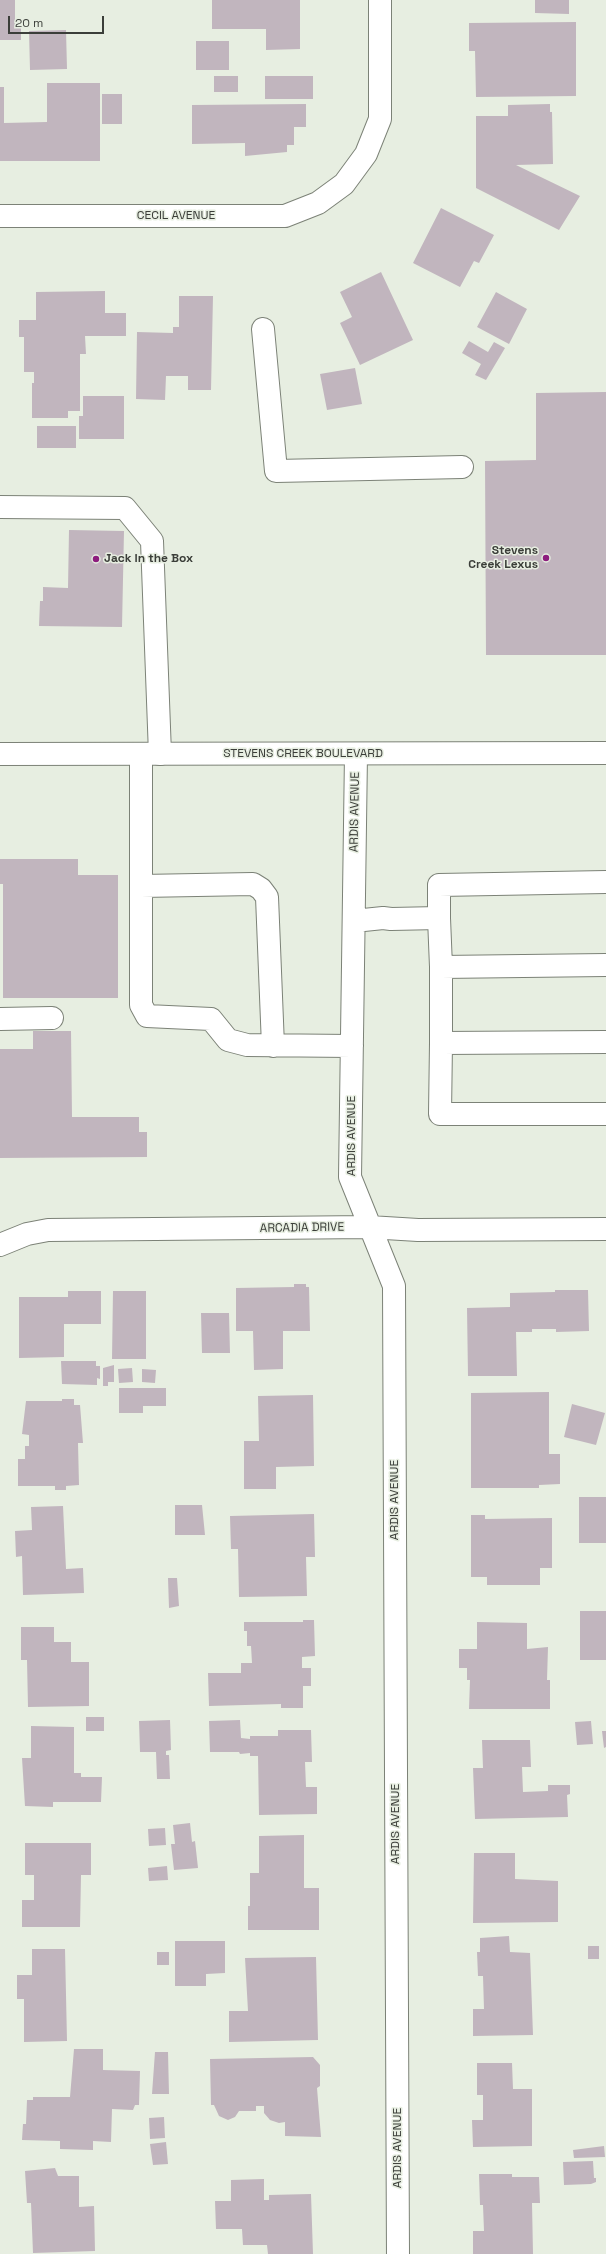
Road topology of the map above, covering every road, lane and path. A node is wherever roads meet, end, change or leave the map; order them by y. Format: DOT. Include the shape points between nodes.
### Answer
graph roads {
  1 [pos="380,0"];
  2 [pos="0,216"];
  3 [pos="263,329"];
  4 [pos="462,467"];
  5 [pos="0,507"];
  6 [pos="606,753"];
  7 [pos="0,754"];
  8 [pos="151,754"];
  9 [pos="356,754"];
  10 [pos="606,882"];
  11 [pos="141,886"];
  12 [pos="439,918"];
  13 [pos="354,920"];
  14 [pos="606,965"];
  15 [pos="442,967"];
  16 [pos="52,1018"];
  17 [pos="0,1019"];
  18 [pos="606,1042"];
  19 [pos="441,1043"];
  20 [pos="273,1046"];
  21 [pos="352,1046"];
  22 [pos="606,1114"];
  23 [pos="369,1227"];
  24 [pos="606,1229"];
  25 [pos="0,1245"];
  26 [pos="398,2254"];
  1 -- 2 [label="street, CECIL AVENUE" via="380,119 366,154 344,184 318,203 285,216"];
  3 -- 4 [label="street" via="276,471"];
  5 -- 8 [label="street" via="124,508 152,541"];
  6 -- 9 [label="street, STEVENS CREEK BOULEVARD"];
  7 -- 8 [label="street, STEVENS CREEK BOULEVARD"];
  8 -- 9 [label="street, STEVENS CREEK BOULEVARD"];
  8 -- 11 [label="street"];
  9 -- 13 [label="street, ARDIS AVENUE"];
  10 -- 12 [label="street" via="439,886"];
  11 -- 20 [label="street" via="141,1005 147,1016 211,1019 228,1040 247,1045"];
  11 -- 20 [label="street" via="253,884 261,889 267,897"];
  12 -- 13 [label="street"];
  12 -- 15 [label="street"];
  13 -- 21 [label="street, ARDIS AVENUE"];
  14 -- 15 [label="street"];
  15 -- 19 [label="street"];
  16 -- 17 [label="street"];
  18 -- 19 [label="street"];
  19 -- 22 [label="street" via="440,1114"];
  20 -- 21 [label="street"];
  21 -- 23 [label="street, ARDIS AVENUE" via="350,1177"];
  23 -- 24 [label="street, ARCADIA DRIVE" via="418,1230"];
  23 -- 25 [label="street, ARCADIA DRIVE" via="48,1230 27,1234"];
  23 -- 26 [label="street, ARDIS AVENUE" via="394,1286"];
}
